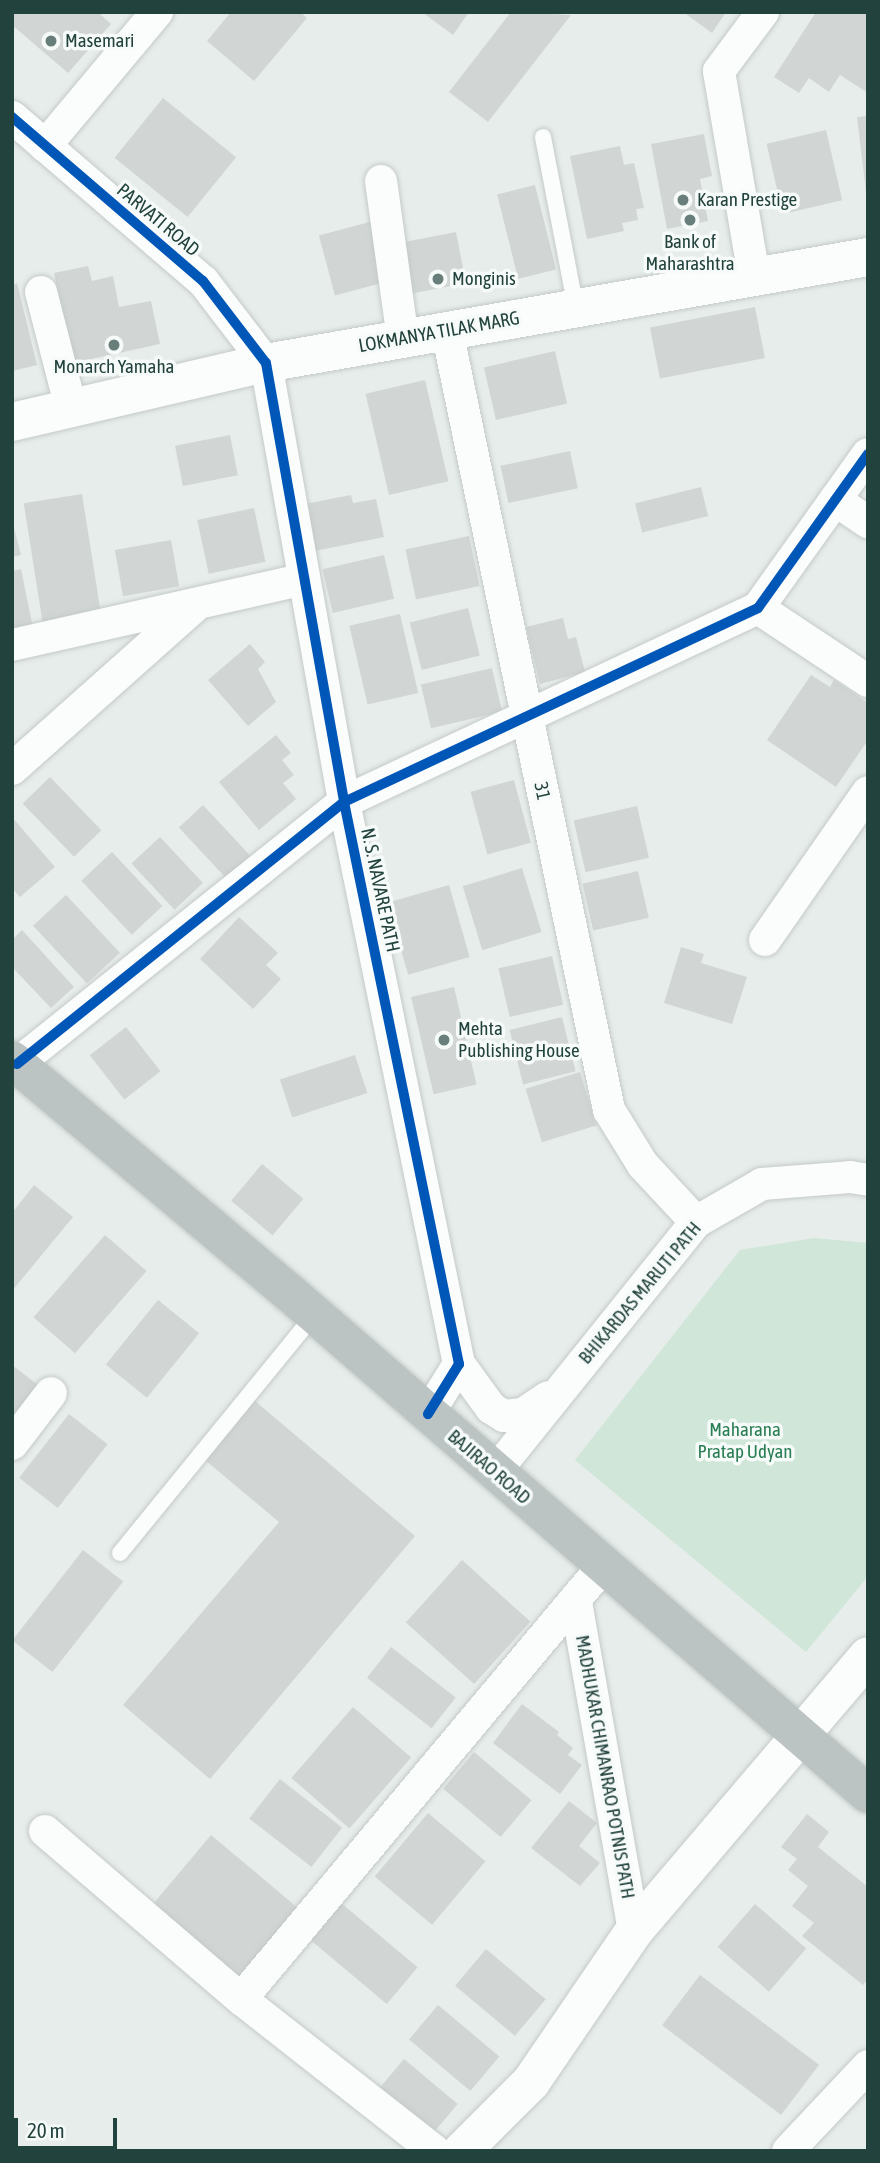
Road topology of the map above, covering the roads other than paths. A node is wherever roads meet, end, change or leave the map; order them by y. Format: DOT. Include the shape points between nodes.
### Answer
graph roads {
  1 [pos="157,12"];
  2 [pos="763,12"];
  3 [pos="12,117"];
  4 [pos="543,137"];
  5 [pos="45,146"];
  6 [pos="381,181"];
  7 [pos="868,257"];
  8 [pos="754,276"];
  9 [pos="41,292"];
  10 [pos="576,308"];
  11 [pos="447,331"];
  12 [pos="403,339"];
  13 [pos="266,363"];
  14 [pos="71,408"];
  15 [pos="12,422"];
  16 [pos="868,454"];
  17 [pos="835,499"];
  18 [pos="868,522"];
  19 [pos="304,579"];
  20 [pos="195,606"];
  21 [pos="758,608"];
  22 [pos="12,645"];
  23 [pos="868,681"];
  24 [pos="527,715"];
  25 [pos="12,769"];
  26 [pos="868,792"];
  27 [pos="344,802"];
  28 [pos="765,940"];
  29 [pos="14,1062"];
  30 [pos="868,1180"];
  31 [pos="696,1222"];
  32 [pos="315,1314"];
  33 [pos="459,1364"];
  34 [pos="561,1389"];
  35 [pos="51,1393"];
  36 [pos="428,1414"];
  37 [pos="12,1444"];
  38 [pos="495,1472"];
  39 [pos="120,1553"];
  40 [pos="604,1565"];
  41 [pos="576,1602"];
  42 [pos="868,1656"];
  43 [pos="803,1735"];
  44 [pos="868,1794"];
  45 [pos="45,1831"];
  46 [pos="634,1931"];
  47 [pos="241,1999"];
  48 [pos="868,2066"];
  49 [pos="435,2151"];
  50 [pos="462,2151"];
  51 [pos="788,2151"];
  1 -- 5 [label="street"];
  2 -- 8 [label="street" via="719,71"];
  3 -- 5 [label="street, PARVATI ROAD"];
  4 -- 10 [label="lane"];
  5 -- 13 [label="street, PARVATI ROAD" via="203,281"];
  6 -- 12 [label="street"];
  7 -- 8 [label="main road, LOKMANYA TILAK MARG"];
  8 -- 10 [label="main road, LOKMANYA TILAK MARG"];
  9 -- 14 [label="street"];
  10 -- 11 [label="main road, LOKMANYA TILAK MARG"];
  11 -- 12 [label="main road, LOKMANYA TILAK MARG"];
  11 -- 24 [label="street, 31"];
  12 -- 13 [label="main road, LOKMANYA TILAK MARG"];
  13 -- 14 [label="main road, LOKMANYA TILAK MARG"];
  13 -- 19 [label="street, N. S. NAVARE PATH"];
  14 -- 15 [label="main road, LOKMANYA TILAK MARG"];
  16 -- 17 [label="street"];
  17 -- 18 [label="street"];
  17 -- 21 [label="street"];
  19 -- 20 [label="street"];
  19 -- 27 [label="street, N. S. NAVARE PATH"];
  20 -- 22 [label="street"];
  20 -- 25 [label="street"];
  21 -- 23 [label="street"];
  21 -- 24 [label="street"];
  24 -- 27 [label="street"];
  24 -- 31 [label="street, 31" via="609,1110 643,1165"];
  26 -- 28 [label="street"];
  27 -- 29 [label="street"];
  27 -- 33 [label="street, N. S. NAVARE PATH"];
  29 -- 32 [label="highway, BAJIRAO ROAD"];
  30 -- 31 [label="street, BHIKARDAS MARUTI PATH" via="850,1177 762,1184"];
  31 -- 34 [label="street, BHIKARDAS MARUTI PATH"];
  32 -- 36 [label="highway, BAJIRAO ROAD"];
  32 -- 39 [label="lane"];
  33 -- 34 [label="street, N. S. NAVARE PATH" via="491,1408 503,1416 523,1414"];
  33 -- 36 [label="street"];
  34 -- 38 [label="street, BHIKARDAS MARUTI PATH"];
  35 -- 37 [label="street"];
  36 -- 38 [label="highway, BAJIRAO ROAD"];
  38 -- 40 [label="highway, BAJIRAO ROAD"];
  40 -- 41 [label="street"];
  40 -- 43 [label="highway, BAJIRAO ROAD"];
  41 -- 46 [label="street, MADHUKAR CHIMANRAO POTNIS PATH"];
  41 -- 47 [label="street"];
  42 -- 43 [label="main road, MADHUKAR CHIMANRAO POTNIS PATH"];
  43 -- 44 [label="highway, BAJIRAO ROAD"];
  43 -- 46 [label="main road, MADHUKAR CHIMANRAO POTNIS PATH"];
  45 -- 47 [label="street"];
  46 -- 50 [label="main road, MADHUKAR CHIMANRAO POTNIS PATH" via="531,2082"];
  47 -- 49 [label="street"];
  48 -- 51 [label="street"];
}
